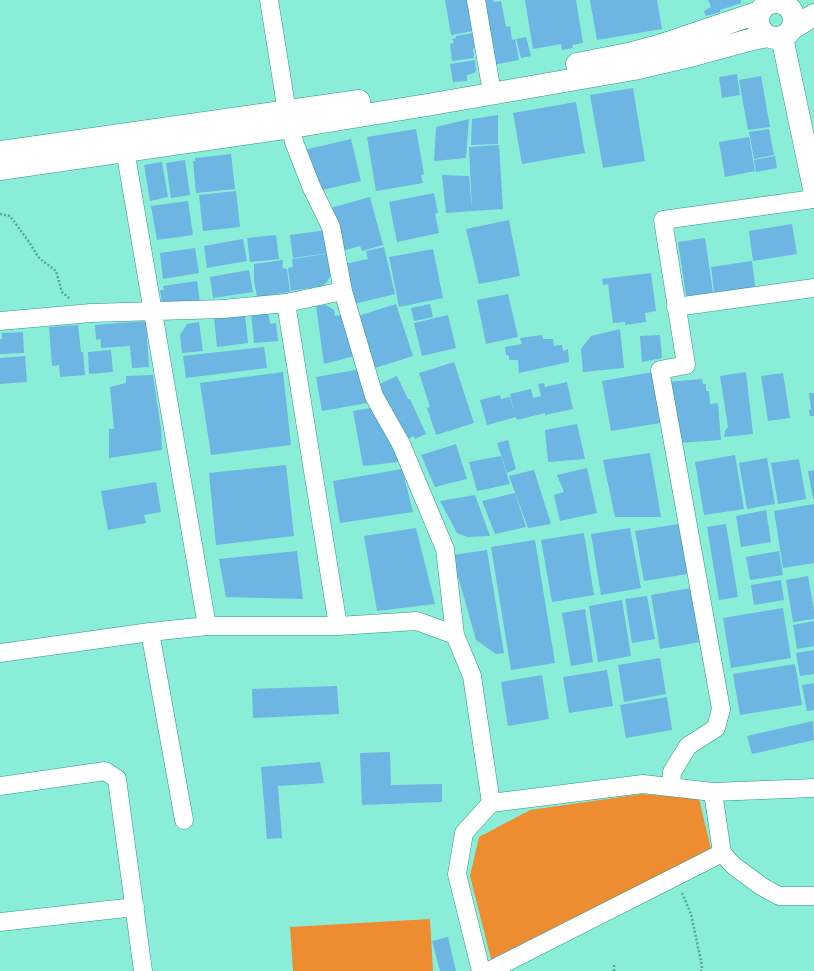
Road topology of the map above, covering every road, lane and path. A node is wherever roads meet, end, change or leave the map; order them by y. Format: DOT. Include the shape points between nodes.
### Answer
graph roads {
  1 [pos="269,0"];
  2 [pos="476,0"];
  3 [pos="779,3"];
  4 [pos="814,15"];
  5 [pos="781,34"];
  6 [pos="667,53"];
  7 [pos="490,81"];
  8 [pos="289,119"];
  9 [pos="124,143"];
  10 [pos="0,152"];
  11 [pos="0,169"];
  12 [pos="814,189"];
  13 [pos="814,199"];
  14 [pos="0,214"];
  15 [pos="814,288"];
  16 [pos="343,291"];
  17 [pos="286,303"];
  18 [pos="676,307"];
  19 [pos="152,311"];
  20 [pos="91,313"];
  21 [pos="0,321"];
  22 [pos="207,626"];
  23 [pos="338,626"];
  24 [pos="150,632"];
  25 [pos="455,635"];
  26 [pos="0,653"];
  27 [pos="0,786"];
  28 [pos="671,786"];
  29 [pos="814,788"];
  30 [pos="713,792"];
  31 [pos="491,803"];
  32 [pos="184,820"];
  33 [pos="722,853"];
  34 [pos="675,877"];
  35 [pos="814,896"];
  36 [pos="135,907"];
  37 [pos="0,922"];
  38 [pos="614,965"];
  39 [pos="143,971"];
  40 [pos="480,971"];
  41 [pos="489,971"];
  42 [pos="614,971"];
  43 [pos="701,971"];
  1 -- 8 [label="street"];
  2 -- 7 [label="street"];
  3 -- 5 [label="main road" via="788,6 794,14 794,24"];
  3 -- 5 [label="main road" via="758,21 761,30"];
  3 -- 6 [label="main road"];
  4 -- 5 [label="main road"];
  5 -- 6 [label="main road"];
  5 -- 12 [label="main road"];
  6 -- 7 [label="main road" via="599,60"];
  6 -- 8 [label="main road" via="634,69 435,104"];
  7 -- 8 [label="main road"];
  8 -- 9 [label="main road"];
  8 -- 16 [label="street" via="294,142 311,186 331,227"];
  9 -- 10 [label="main road"];
  9 -- 11 [label="main road"];
  9 -- 19 [label="street"];
  13 -- 18 [label="street" via="663,220"];
  14 -- 20 [label="path" via="10,216 39,258 56,271 62,292"];
  15 -- 18 [label="street"];
  16 -- 17 [label="street"];
  16 -- 25 [label="street" via="374,396 401,444 445,549"];
  17 -- 19 [label="street" via="222,309"];
  17 -- 23 [label="street"];
  18 -- 28 [label="street" via="686,365 660,370 722,709 716,728 688,746 672,772"];
  19 -- 20 [label="street"];
  19 -- 22 [label="street"];
  20 -- 21 [label="street"];
  22 -- 23 [label="street"];
  22 -- 24 [label="street"];
  23 -- 25 [label="street" via="417,621"];
  24 -- 26 [label="street"];
  24 -- 32 [label="street"];
  25 -- 31 [label="street" via="472,676"];
  27 -- 36 [label="street" via="105,771 117,779"];
  28 -- 30 [label="street"];
  28 -- 31 [label="street" via="643,784"];
  29 -- 30 [label="street"];
  30 -- 33 [label="street"];
  31 -- 40 [label="street" via="464,833 456,874"];
  33 -- 34 [label="street"];
  33 -- 35 [label="street" via="734,866 779,896"];
  34 -- 41 [label="street"];
  34 -- 43 [label="path" via="692,914"];
  36 -- 37 [label="street"];
  36 -- 39 [label="street"];
  38 -- 42 [label="path"];
}
